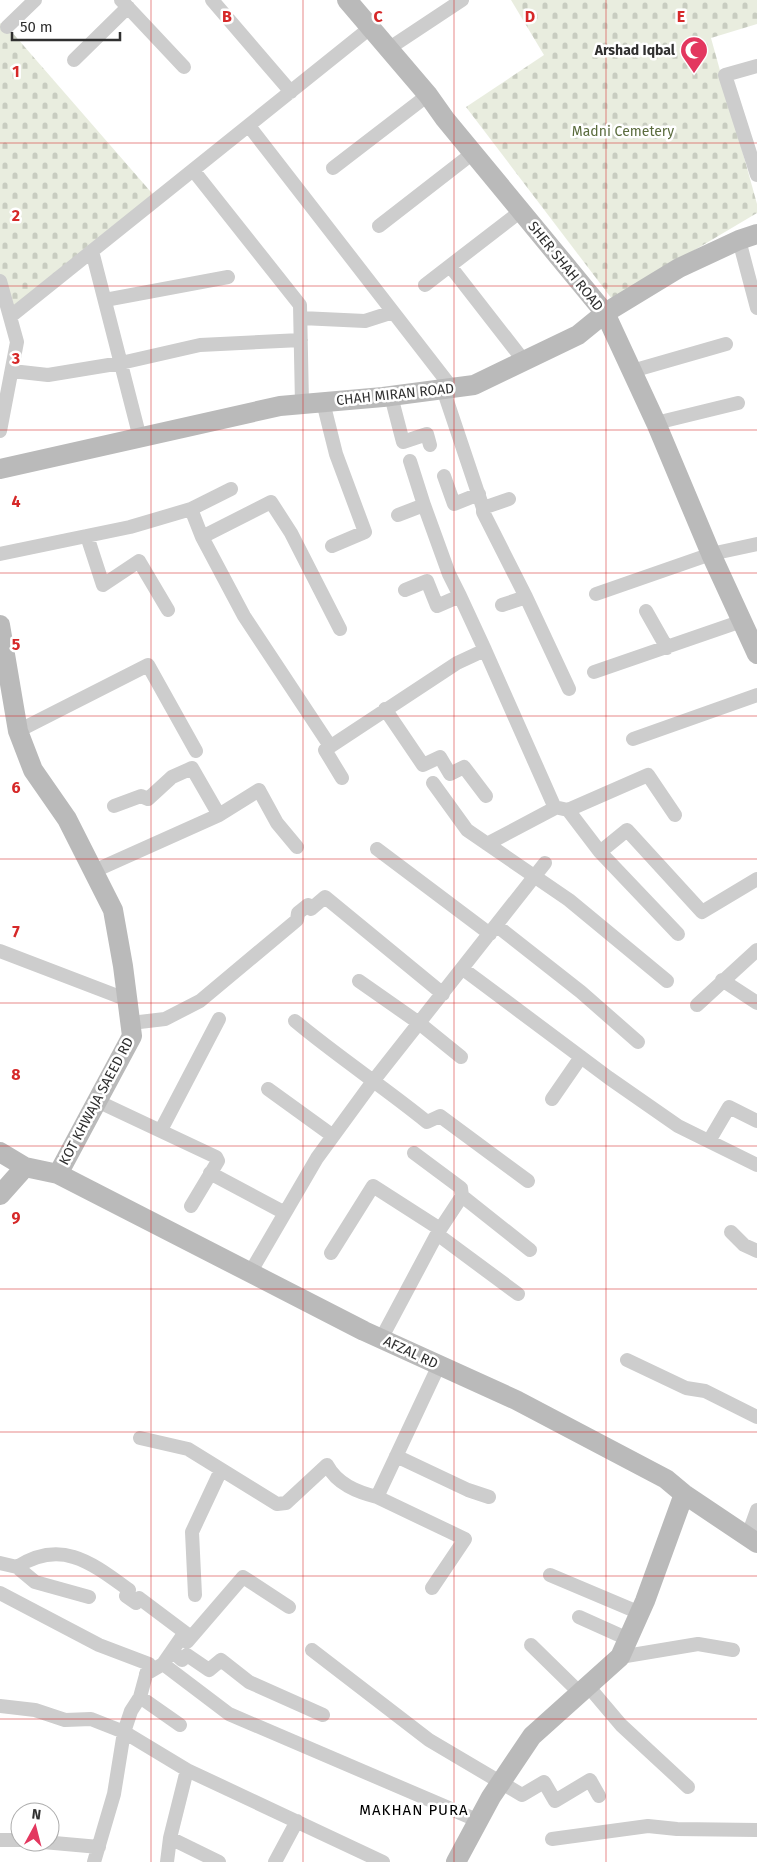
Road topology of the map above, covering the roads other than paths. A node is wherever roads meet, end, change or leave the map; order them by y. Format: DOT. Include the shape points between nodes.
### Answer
graph roads {
  1 [pos="35,0"];
  2 [pos="212,0"];
  3 [pos="347,0"];
  4 [pos="462,0"];
  5 [pos="125,4"];
  6 [pos="7,27"];
  7 [pos="370,28"];
  8 [pos="388,49"];
  9 [pos="74,60"];
  10 [pos="757,66"];
  11 [pos="184,67"];
  12 [pos="291,92"];
  13 [pos="428,95"];
  14 [pos="249,126"];
  15 [pos="751,141"];
  16 [pos="473,153"];
  17 [pos="332,168"];
  18 [pos="193,170"];
  19 [pos="757,175"];
  20 [pos="521,211"];
  21 [pos="379,226"];
  22 [pos="748,237"];
  23 [pos="92,251"];
  24 [pos="450,266"];
  25 [pos="228,277"];
  26 [pos="0,281"];
  27 [pos="425,285"];
  28 [pos="105,300"];
  29 [pos="757,308"];
  30 [pos="393,312"];
  31 [pos="605,313"];
  32 [pos="10,316"];
  33 [pos="301,318"];
  34 [pos="301,340"];
  35 [pos="726,344"];
  36 [pos="524,361"];
  37 [pos="121,363"];
  38 [pos="12,371"];
  39 [pos="632,371"];
  40 [pos="448,389"];
  41 [pos="391,396"];
  42 [pos="323,402"];
  43 [pos="738,403"];
  44 [pos="302,404"];
  45 [pos="656,423"];
  46 [pos="0,431"];
  47 [pos="140,438"];
  48 [pos="430,445"];
  49 [pos="410,461"];
  50 [pos="0,469"];
  51 [pos="444,476"];
  52 [pos="231,489"];
  53 [pos="479,494"];
  54 [pos="509,499"];
  55 [pos="424,505"];
  56 [pos="483,508"];
  57 [pos="191,509"];
  58 [pos="398,515"];
  59 [pos="87,536"];
  60 [pos="202,537"];
  61 [pos="757,544"];
  62 [pos="332,546"];
  63 [pos="0,554"];
  64 [pos="711,554"];
  65 [pos="405,590"];
  66 [pos="596,594"];
  67 [pos="460,596"];
  68 [pos="526,597"];
  69 [pos="502,605"];
  70 [pos="168,610"];
  71 [pos="646,611"];
  72 [pos="742,621"];
  73 [pos="0,625"];
  74 [pos="340,629"];
  75 [pos="667,648"];
  76 [pos="486,650"];
  77 [pos="757,654"];
  78 [pos="594,672"];
  79 [pos="569,689"];
  80 [pos="757,696"];
  81 [pos="386,709"];
  82 [pos="18,731"];
  83 [pos="633,739"];
  84 [pos="330,746"];
  85 [pos="196,751"];
  86 [pos="342,778"];
  87 [pos="433,783"];
  88 [pos="486,796"];
  89 [pos="114,806"];
  90 [pos="562,809"];
  91 [pos="219,815"];
  92 [pos="675,815"];
  93 [pos="487,844"];
  94 [pos="297,847"];
  95 [pos="377,850"];
  96 [pos="600,852"];
  97 [pos="545,863"];
  98 [pos="94,871"];
  99 [pos="534,878"];
  100 [pos="757,879"];
  101 [pos="493,930"];
  102 [pos="678,934"];
  103 [pos="757,950"];
  104 [pos="0,951"];
  105 [pos="463,969"];
  106 [pos="722,980"];
  107 [pos="667,981"];
  108 [pos="359,982"];
  109 [pos="443,994"];
  110 [pos="128,1000"];
  111 [pos="757,1003"];
  112 [pos="696,1005"];
  113 [pos="219,1019"];
  114 [pos="295,1021"];
  115 [pos="131,1023"];
  116 [pos="420,1024"];
  117 [pos="638,1042"];
  118 [pos="461,1057"];
  119 [pos="581,1057"];
  120 [pos="374,1080"];
  121 [pos="268,1089"];
  122 [pos="552,1099"];
  123 [pos="97,1101"];
  124 [pos="757,1121"];
  125 [pos="161,1130"];
  126 [pos="333,1136"];
  127 [pos="710,1141"];
  128 [pos="0,1152"];
  129 [pos="414,1153"];
  130 [pos="757,1165"];
  131 [pos="25,1167"];
  132 [pos="210,1173"];
  133 [pos="58,1174"];
  134 [pos="528,1181"];
  135 [pos="0,1195"];
  136 [pos="462,1196"];
  137 [pos="191,1206"];
  138 [pos="285,1212"];
  139 [pos="439,1231"];
  140 [pos="731,1232"];
  141 [pos="530,1250"];
  142 [pos="757,1251"];
  143 [pos="331,1253"];
  144 [pos="250,1273"];
  145 [pos="518,1294"];
  146 [pos="381,1339"];
  147 [pos="627,1360"];
  148 [pos="439,1365"];
  149 [pos="757,1418"];
  150 [pos="140,1438"];
  151 [pos="396,1456"];
  152 [pos="221,1470"];
  153 [pos="684,1494"];
  154 [pos="377,1497"];
  155 [pos="489,1497"];
  156 [pos="757,1510"];
  157 [pos="752,1541"];
  158 [pos="0,1562"];
  159 [pos="18,1567"];
  160 [pos="550,1576"];
  161 [pos="432,1588"];
  162 [pos="0,1593"];
  163 [pos="195,1595"];
  164 [pos="89,1597"];
  165 [pos="289,1607"];
  166 [pos="640,1613"];
  167 [pos="579,1617"];
  168 [pos="191,1637"];
  169 [pos="531,1645"];
  170 [pos="624,1648"];
  171 [pos="312,1650"];
  172 [pos="733,1650"];
  173 [pos="172,1651"];
  174 [pos="163,1664"];
  175 [pos="146,1674"];
  176 [pos="584,1689"];
  177 [pos="140,1697"];
  178 [pos="0,1706"];
  179 [pos="324,1715"];
  180 [pos="180,1725"];
  181 [pos="124,1732"];
  182 [pos="187,1770"];
  183 [pos="501,1783"];
  184 [pos="688,1787"];
  185 [pos="599,1796"];
  186 [pos="297,1821"];
  187 [pos="478,1821"];
  188 [pos="757,1830"];
  189 [pos="170,1838"];
  190 [pos="552,1840"];
  191 [pos="60,1844"];
  192 [pos="99,1847"];
  193 [pos="94,1862"];
  194 [pos="167,1862"];
  195 [pos="219,1862"];
  196 [pos="275,1862"];
  197 [pos="383,1862"];
  198 [pos="456,1862"];
  1 -- 6 [label="street"];
  2 -- 12 [label="street"];
  3 -- 7 [label="street, SHER SHAH ROAD"];
  4 -- 8 [label="street"];
  5 -- 9 [label="street"];
  5 -- 11 [label="street"];
  7 -- 8 [label="street, SHER SHAH ROAD"];
  7 -- 12 [label="street"];
  8 -- 13 [label="street, SHER SHAH ROAD"];
  10 -- 15 [label="street" via="725,75"];
  12 -- 14 [label="street"];
  13 -- 16 [label="street, SHER SHAH ROAD"];
  13 -- 17 [label="street"];
  14 -- 18 [label="street"];
  14 -- 30 [label="street"];
  15 -- 19 [label="street"];
  16 -- 20 [label="street, SHER SHAH ROAD"];
  16 -- 21 [label="street"];
  18 -- 23 [label="street"];
  18 -- 33 [label="street" via="300,305"];
  20 -- 24 [label="street"];
  20 -- 31 [label="street, SHER SHAH ROAD"];
  22 -- 29 [label="street"];
  22 -- 31 [label="street, CHAH MIRAN ROAD" via="679,268"];
  23 -- 28 [label="street"];
  23 -- 32 [label="street"];
  24 -- 27 [label="street"];
  24 -- 36 [label="street"];
  25 -- 28 [label="street"];
  26 -- 32 [label="street"];
  28 -- 37 [label="street"];
  30 -- 33 [label="street" via="365,321"];
  30 -- 40 [label="street"];
  31 -- 36 [label="street, CHAH MIRAN ROAD" via="578,335"];
  31 -- 39 [label="street, SHER SHAH ROAD"];
  32 -- 38 [label="street" via="17,342"];
  33 -- 34 [label="street"];
  34 -- 37 [label="street" via="200,344"];
  34 -- 44 [label="street"];
  35 -- 39 [label="street"];
  36 -- 40 [label="street, CHAH MIRAN ROAD" via="474,385"];
  37 -- 38 [label="street" via="48,375"];
  37 -- 47 [label="street"];
  38 -- 46 [label="street"];
  39 -- 45 [label="street, SHER SHAH ROAD"];
  40 -- 41 [label="street, CHAH MIRAN ROAD"];
  40 -- 53 [label="street"];
  41 -- 42 [label="street, CHAH MIRAN ROAD"];
  41 -- 48 [label="street" via="403,442 427,434"];
  42 -- 44 [label="street, CHAH MIRAN ROAD"];
  42 -- 62 [label="street" via="336,454 365,532"];
  43 -- 45 [label="street"];
  44 -- 47 [label="street, CHAH MIRAN ROAD" via="280,406"];
  45 -- 64 [label="street, SHER SHAH ROAD"];
  47 -- 50 [label="street, CHAH MIRAN ROAD"];
  49 -- 55 [label="street"];
  51 -- 53 [label="street" via="454,504"];
  52 -- 57 [label="street"];
  53 -- 56 [label="street"];
  54 -- 56 [label="street"];
  55 -- 58 [label="street"];
  55 -- 67 [label="street" via="448,574"];
  56 -- 68 [label="street"];
  57 -- 59 [label="street"];
  57 -- 60 [label="street"];
  59 -- 63 [label="street"];
  59 -- 70 [label="street" via="103,585 139,561"];
  60 -- 74 [label="street" via="271,502 291,533"];
  60 -- 84 [label="street" via="244,616"];
  61 -- 64 [label="street"];
  64 -- 66 [label="street"];
  64 -- 72 [label="street, SHER SHAH ROAD"];
  65 -- 67 [label="street" via="427,581 437,606"];
  67 -- 76 [label="street"];
  68 -- 69 [label="street"];
  68 -- 79 [label="street"];
  71 -- 75 [label="street"];
  72 -- 75 [label="street"];
  72 -- 77 [label="street, SHER SHAH ROAD"];
  73 -- 82 [label="street, KOT KHWAJA SAEED RD"];
  75 -- 78 [label="street"];
  76 -- 81 [label="street" via="457,663"];
  76 -- 90 [label="street"];
  80 -- 83 [label="street"];
  81 -- 84 [label="street"];
  81 -- 88 [label="street" via="423,765 440,757 450,774 464,767"];
  82 -- 85 [label="street" via="148,665"];
  82 -- 98 [label="street, KOT KHWAJA SAEED RD" via="34,770"];
  84 -- 86 [label="street" via="325,750"];
  87 -- 93 [label="street" via="467,830"];
  89 -- 91 [label="street" via="140,796 148,799 172,777 192,768"];
  90 -- 92 [label="street" via="648,775"];
  90 -- 93 [label="street"];
  90 -- 96 [label="street"];
  91 -- 94 [label="street" via="260,790 277,822"];
  91 -- 98 [label="street"];
  93 -- 99 [label="street"];
  95 -- 101 [label="street"];
  96 -- 100 [label="street" via="627,830 702,912"];
  96 -- 102 [label="street"];
  97 -- 99 [label="street"];
  98 -- 110 [label="street, KOT KHWAJA SAEED RD" via="113,910"];
  99 -- 101 [label="street"];
  99 -- 107 [label="street" via="569,900"];
  101 -- 105 [label="street"];
  101 -- 117 [label="street" via="581,992"];
  103 -- 106 [label="street"];
  104 -- 110 [label="street"];
  105 -- 109 [label="street"];
  105 -- 119 [label="street"];
  106 -- 111 [label="street"];
  106 -- 112 [label="street"];
  108 -- 116 [label="street"];
  109 -- 115 [label="street" via="325,897 311,909 308,905 298,913 297,920 200,1001 164,1019"];
  109 -- 116 [label="street"];
  110 -- 115 [label="street, KOT KHWAJA SAEED RD"];
  113 -- 125 [label="street"];
  114 -- 120 [label="street" via="336,1055"];
  115 -- 123 [label="street, KOT KHWAJA SAEED RD" via="132,1036"];
  116 -- 118 [label="street"];
  116 -- 120 [label="street"];
  119 -- 122 [label="street"];
  119 -- 127 [label="street" via="678,1126"];
  120 -- 126 [label="street"];
  120 -- 134 [label="street" via="427,1122 440,1116"];
  121 -- 126 [label="street"];
  123 -- 125 [label="street"];
  123 -- 133 [label="street, KOT KHWAJA SAEED RD"];
  124 -- 127 [label="street" via="729,1107"];
  125 -- 132 [label="street" via="216,1157 218,1161"];
  126 -- 138 [label="street"];
  127 -- 130 [label="street"];
  128 -- 131 [label="street"];
  129 -- 136 [label="street" via="460,1188"];
  131 -- 133 [label="street, KOT KHWAJA SAEED RD"];
  131 -- 135 [label="street"];
  132 -- 137 [label="street"];
  132 -- 138 [label="street"];
  133 -- 144 [label="street, AFZAL RD"];
  136 -- 139 [label="street"];
  136 -- 141 [label="street"];
  138 -- 144 [label="street"];
  139 -- 143 [label="street" via="373,1186"];
  139 -- 145 [label="street"];
  139 -- 146 [label="street"];
  140 -- 142 [label="street" via="744,1245"];
  144 -- 146 [label="street, AFZAL RD"];
  146 -- 148 [label="street, AFZAL RD"];
  147 -- 149 [label="street" via="686,1388 704,1391"];
  148 -- 151 [label="street"];
  148 -- 153 [label="street, AFZAL RD" via="666,1479"];
  150 -- 152 [label="street" via="188,1449"];
  151 -- 154 [label="street"];
  151 -- 155 [label="street"];
  152 -- 154 [label="street" via="276,1504 286,1503 328,1465 342,1483"];
  152 -- 163 [label="street" via="192,1532"];
  153 -- 157 [label="street, AFZAL RD"];
  153 -- 166 [label="street"];
  154 -- 161 [label="street" via="466,1540"];
  156 -- 157 [label="street"];
  158 -- 159 [label="street"];
  159 -- 164 [label="street" via="35,1582"];
  159 -- 168 [label="street" via="33,1557 60,1555 89,1562 129,1590 126,1596 136,1603 140,1598"];
  160 -- 166 [label="street"];
  162 -- 175 [label="street" via="99,1645 149,1664"];
  165 -- 168 [label="street" via="243,1576"];
  166 -- 170 [label="street"];
  167 -- 170 [label="street"];
  168 -- 173 [label="street" via="187,1642 181,1638"];
  169 -- 176 [label="street"];
  170 -- 172 [label="street" via="698,1644"];
  170 -- 176 [label="street"];
  171 -- 183 [label="street" via="429,1740"];
  173 -- 174 [label="street"];
  173 -- 179 [label="street" via="182,1660 187,1655 208,1670 221,1660 249,1682"];
  174 -- 175 [label="street"];
  174 -- 187 [label="street" via="229,1714"];
  175 -- 177 [label="street"];
  176 -- 183 [label="street" via="532,1736"];
  176 -- 184 [label="street"];
  177 -- 180 [label="street"];
  177 -- 181 [label="street"];
  178 -- 181 [label="street" via="35,1710 65,1720 91,1719"];
  181 -- 182 [label="street"];
  181 -- 192 [label="street" via="114,1794"];
  182 -- 186 [label="street"];
  182 -- 189 [label="street"];
  183 -- 185 [label="street" via="522,1795 544,1782 555,1801 590,1780"];
  183 -- 187 [label="street"];
  186 -- 196 [label="street"];
  186 -- 197 [label="street"];
  187 -- 198 [label="street"];
  188 -- 190 [label="street" via="648,1826"];
  189 -- 194 [label="street"];
  189 -- 195 [label="street"];
  191 -- 192 [label="street"];
  192 -- 193 [label="street"];
}
